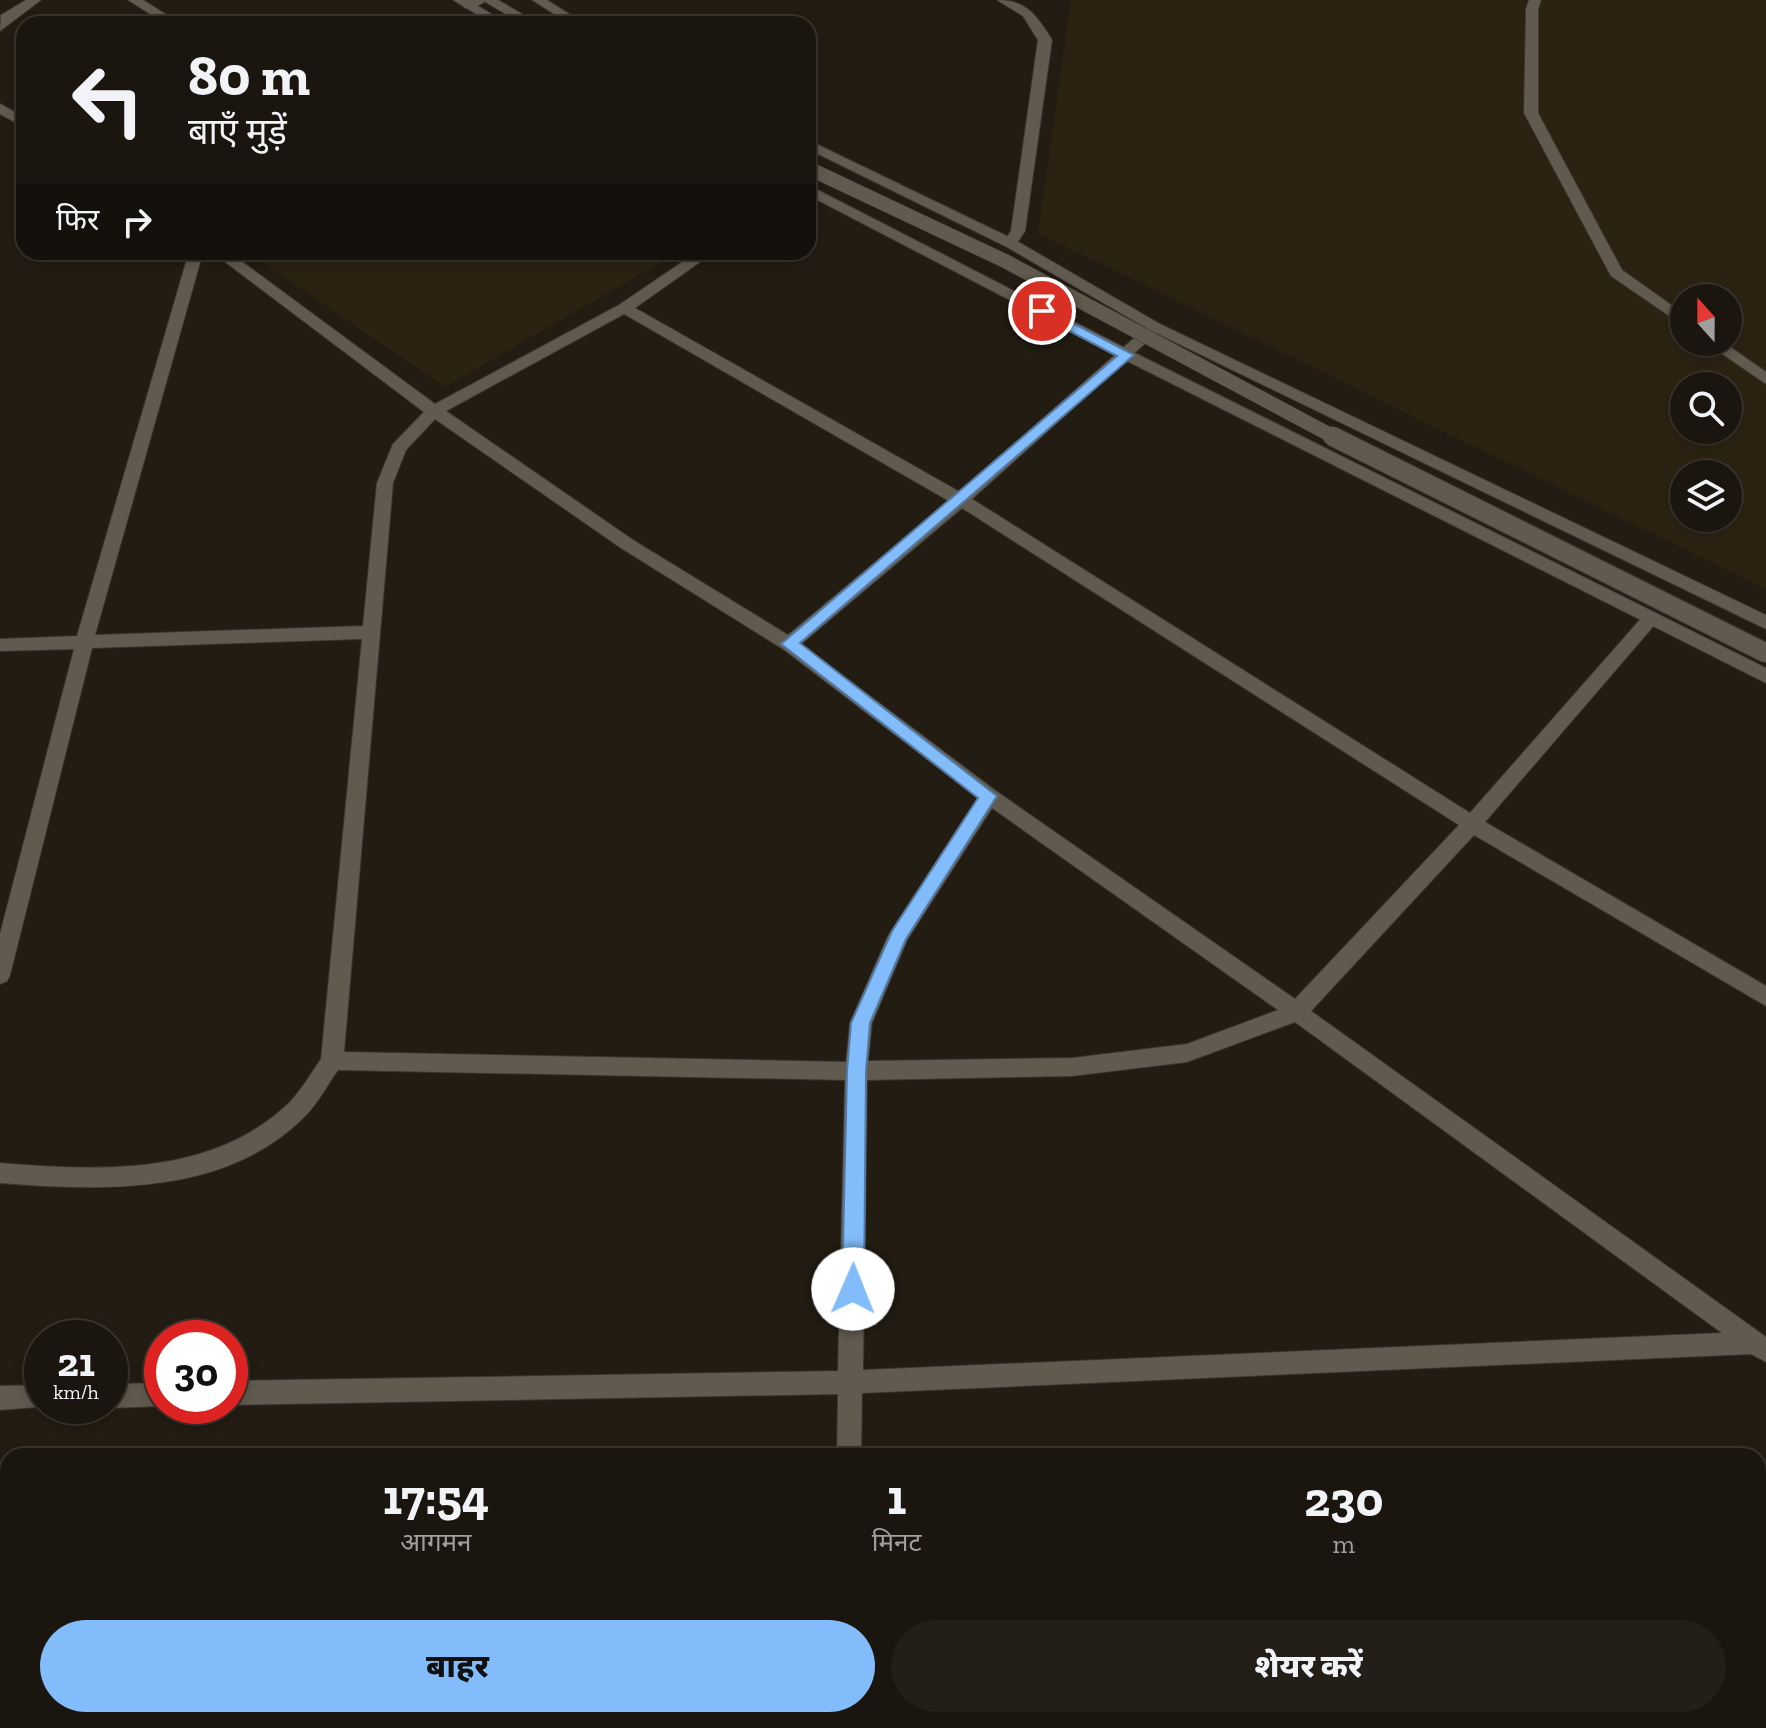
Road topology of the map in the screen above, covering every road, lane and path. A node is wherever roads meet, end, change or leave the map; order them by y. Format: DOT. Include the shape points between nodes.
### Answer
graph roads {
  1 [pos="35,0"];
  2 [pos="134,0"];
  3 [pos="538,0"];
  4 [pos="1003,0"];
  5 [pos="1535,0"];
  6 [pos="475,1"];
  7 [pos="161,16"];
  8 [pos="493,16"];
  9 [pos="513,16"];
  10 [pos="565,16"];
  11 [pos="0,27"];
  12 [pos="816,148"];
  13 [pos="816,172"];
  14 [pos="816,193"];
  15 [pos="1010,243"];
  16 [pos="194,260"];
  17 [pos="230,260"];
  18 [pos="695,260"];
  19 [pos="624,308"];
  20 [pos="1670,311"];
  21 [pos="1155,327"];
  22 [pos="1127,355"];
  23 [pos="1733,356"];
  24 [pos="1766,379"];
  25 [pos="434,411"];
  26 [pos="961,500"];
  27 [pos="1651,618"];
  28 [pos="1766,623"];
  29 [pos="372,632"];
  30 [pos="85,640"];
  31 [pos="789,644"];
  32 [pos="0,645"];
  33 [pos="1766,653"];
  34 [pos="1766,676"];
  35 [pos="989,796"];
  36 [pos="1472,824"];
  37 [pos="0,975"];
  38 [pos="1766,997"];
  39 [pos="1297,1012"];
  40 [pos="332,1061"];
  41 [pos="856,1071"];
  42 [pos="0,1173"];
  43 [pos="1760,1347"];
  44 [pos="852,1382"];
  45 [pos="248,1393"];
  46 [pos="24,1397"];
  47 [pos="0,1398"];
  48 [pos="849,1448"];
  1 -- 11 [label="street"];
  2 -- 7 [label="street"];
  3 -- 10 [label="street"];
  4 -- 15 [label="street" via="1028,13 1045,40 1018,231"];
  5 -- 20 [label="street" via="1531,113 1616,273"];
  6 -- 8 [label="street"];
  6 -- 9 [label="street"];
  12 -- 15 [label="street"];
  13 -- 33 [label="street, bridge" via="1005,261 1299,420"];
  14 -- 22 [label="street"];
  15 -- 21 [label="street"];
  16 -- 30 [label="street"];
  17 -- 25 [label="street"];
  18 -- 19 [label="street"];
  19 -- 25 [label="street"];
  19 -- 26 [label="street"];
  21 -- 22 [label="street"];
  21 -- 28 [label="street"];
  22 -- 26 [label="street"];
  22 -- 27 [label="street"];
  23 -- 24 [label="street"];
  25 -- 29 [label="street" via="399,448 385,483"];
  25 -- 31 [label="street" via="627,544"];
  26 -- 31 [label="street"];
  26 -- 36 [label="street"];
  27 -- 34 [label="street"];
  27 -- 36 [label="street"];
  29 -- 30 [label="street"];
  29 -- 40 [label="street"];
  30 -- 32 [label="street"];
  30 -- 37 [label="street"];
  31 -- 35 [label="street"];
  35 -- 39 [label="street"];
  35 -- 41 [label="street" via="898,936 861,1023"];
  36 -- 38 [label="street"];
  36 -- 39 [label="street"];
  39 -- 41 [label="street" via="1187,1053 1072,1067"];
  39 -- 43 [label="street"];
  40 -- 41 [label="street"];
  40 -- 42 [label="street" via="296,1110 237,1154 139,1179"];
  41 -- 44 [label="street"];
  43 -- 44 [label="street"];
  44 -- 45 [label="street"];
  44 -- 48 [label="street"];
  46 -- 47 [label="street"];
}
